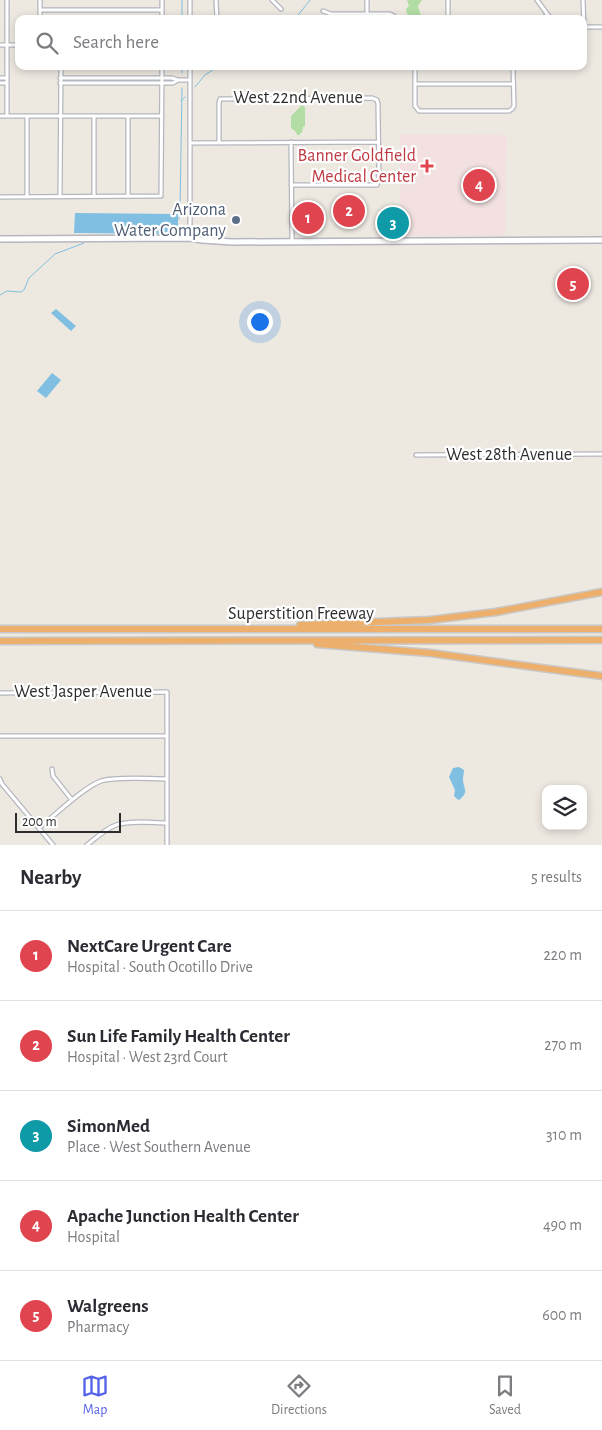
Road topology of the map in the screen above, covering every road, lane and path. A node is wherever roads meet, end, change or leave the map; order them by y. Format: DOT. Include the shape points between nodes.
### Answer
graph roads {
  1 [pos="7,0"];
  2 [pos="40,0"];
  3 [pos="162,0"];
  4 [pos="190,0"];
  5 [pos="216,0"];
  6 [pos="272,0"];
  7 [pos="366,0"];
  8 [pos="448,0"];
  9 [pos="536,0"];
  10 [pos="583,0"];
  11 [pos="40,10"];
  12 [pos="162,10"];
  13 [pos="281,10"];
  14 [pos="323,11"];
  15 [pos="367,14"];
  16 [pos="40,15"];
  17 [pos="162,15"];
  18 [pos="190,15"];
  19 [pos="217,15"];
  20 [pos="391,15"];
  21 [pos="448,15"];
  22 [pos="547,15"];
  23 [pos="584,15"];
  24 [pos="587,27"];
  25 [pos="602,27"];
  26 [pos="7,45"];
  27 [pos="15,45"];
  28 [pos="0,46"];
  29 [pos="60,70"];
  30 [pos="162,70"];
  31 [pos="190,70"];
  32 [pos="415,70"];
  33 [pos="513,70"];
  34 [pos="0,78"];
  35 [pos="162,78"];
  36 [pos="178,80"];
  37 [pos="7,81"];
  38 [pos="60,81"];
  39 [pos="190,82"];
  40 [pos="0,83"];
  41 [pos="162,83"];
  42 [pos="415,84"];
  43 [pos="513,84"];
  44 [pos="0,116"];
  45 [pos="7,116"];
  46 [pos="26,116"];
  47 [pos="60,116"];
  48 [pos="94,116"];
  49 [pos="128,116"];
  50 [pos="162,116"];
  51 [pos="219,142"];
  52 [pos="291,142"];
  53 [pos="378,142"];
  54 [pos="190,143"];
  55 [pos="291,185"];
  56 [pos="94,196"];
  57 [pos="128,196"];
  58 [pos="0,197"];
  59 [pos="27,197"];
  60 [pos="60,197"];
  61 [pos="190,238"];
  62 [pos="0,239"];
  63 [pos="602,240"];
  64 [pos="292,242"];
  65 [pos="602,454"];
  66 [pos="416,455"];
  67 [pos="602,592"];
  68 [pos="0,629"];
  69 [pos="232,629"];
  70 [pos="600,629"];
  71 [pos="600,640"];
  72 [pos="0,641"];
  73 [pos="274,641"];
  74 [pos="602,676"];
  75 [pos="0,693"];
  76 [pos="0,736"];
  77 [pos="167,736"];
  78 [pos="52,769"];
  79 [pos="0,779"];
  80 [pos="167,779"];
  81 [pos="72,800"];
  82 [pos="167,823"];
  83 [pos="39,828"];
  84 [pos="53,845"];
  85 [pos="87,845"];
  86 [pos="167,845"];
  1 -- 26 [label="street"];
  2 -- 11 [label="street"];
  3 -- 12 [label="street"];
  4 -- 18 [label="street"];
  5 -- 19 [label="street"];
  6 -- 13 [label="street"];
  7 -- 15 [label="street"];
  8 -- 21 [label="street"];
  9 -- 22 [label="street"];
  10 -- 23 [label="street"];
  11 -- 12 [label="street"];
  11 -- 16 [label="street"];
  12 -- 17 [label="street"];
  14 -- 15 [label="street"];
  15 -- 20 [label="street"];
  24 -- 25 [label="street"];
  26 -- 27 [label="street"];
  26 -- 28 [label="street"];
  26 -- 37 [label="street"];
  29 -- 38 [label="street"];
  30 -- 35 [label="street"];
  31 -- 39 [label="street"];
  32 -- 42 [label="street"];
  33 -- 43 [label="street"];
  34 -- 37 [label="street"];
  35 -- 36 [label="street"];
  35 -- 38 [label="street"];
  35 -- 41 [label="street"];
  36 -- 39 [label="street"];
  36 -- 41 [label="street"];
  37 -- 40 [label="street"];
  37 -- 45 [label="street"];
  38 -- 41 [label="street"];
  38 -- 47 [label="street"];
  39 -- 54 [label="street"];
  41 -- 50 [label="street"];
  42 -- 43 [label="street"];
  42 -- 43 [label="street" via="415,106 419,111 509,111 514,106"];
  44 -- 45 [label="street"];
  45 -- 46 [label="street"];
  46 -- 47 [label="street"];
  46 -- 59 [label="street"];
  47 -- 48 [label="street"];
  47 -- 60 [label="street"];
  48 -- 49 [label="street"];
  48 -- 56 [label="street"];
  49 -- 50 [label="street"];
  49 -- 57 [label="street"];
  50 -- 57 [label="street" via="161,196"];
  51 -- 52 [label="street"];
  51 -- 53 [label="street, West 22nd Avenue" via="220,99 372,98 378,104"];
  51 -- 54 [label="street"];
  52 -- 53 [label="street"];
  52 -- 55 [label="street"];
  53 -- 55 [label="street" via="377,185"];
  54 -- 61 [label="street"];
  55 -- 64 [label="street"];
  56 -- 57 [label="street"];
  56 -- 60 [label="street"];
  58 -- 59 [label="street"];
  59 -- 60 [label="street"];
  61 -- 62 [label="main road"];
  61 -- 64 [label="main road" via="218,242"];
  63 -- 64 [label="main road"];
  65 -- 66 [label="street, West 28th Avenue"];
  67 -- 69 [label="highway" via="496,612 430,620"];
  68 -- 69 [label="highway, Superstition Freeway"];
  69 -- 70 [label="highway, Superstition Freeway"];
  71 -- 73 [label="highway, Superstition Freeway"];
  72 -- 73 [label="highway, Superstition Freeway"];
  73 -- 74 [label="highway" via="430,653"];
  75 -- 77 [label="street, West Jasper Avenue" via="167,692"];
  76 -- 77 [label="street"];
  77 -- 80 [label="street"];
  78 -- 81 [label="street" via="52,776"];
  79 -- 83 [label="street"];
  80 -- 81 [label="street" via="110,779 92,786"];
  80 -- 82 [label="street"];
  81 -- 83 [label="street"];
  82 -- 85 [label="street" via="116,825"];
  82 -- 86 [label="street"];
  83 -- 84 [label="street"];
}
